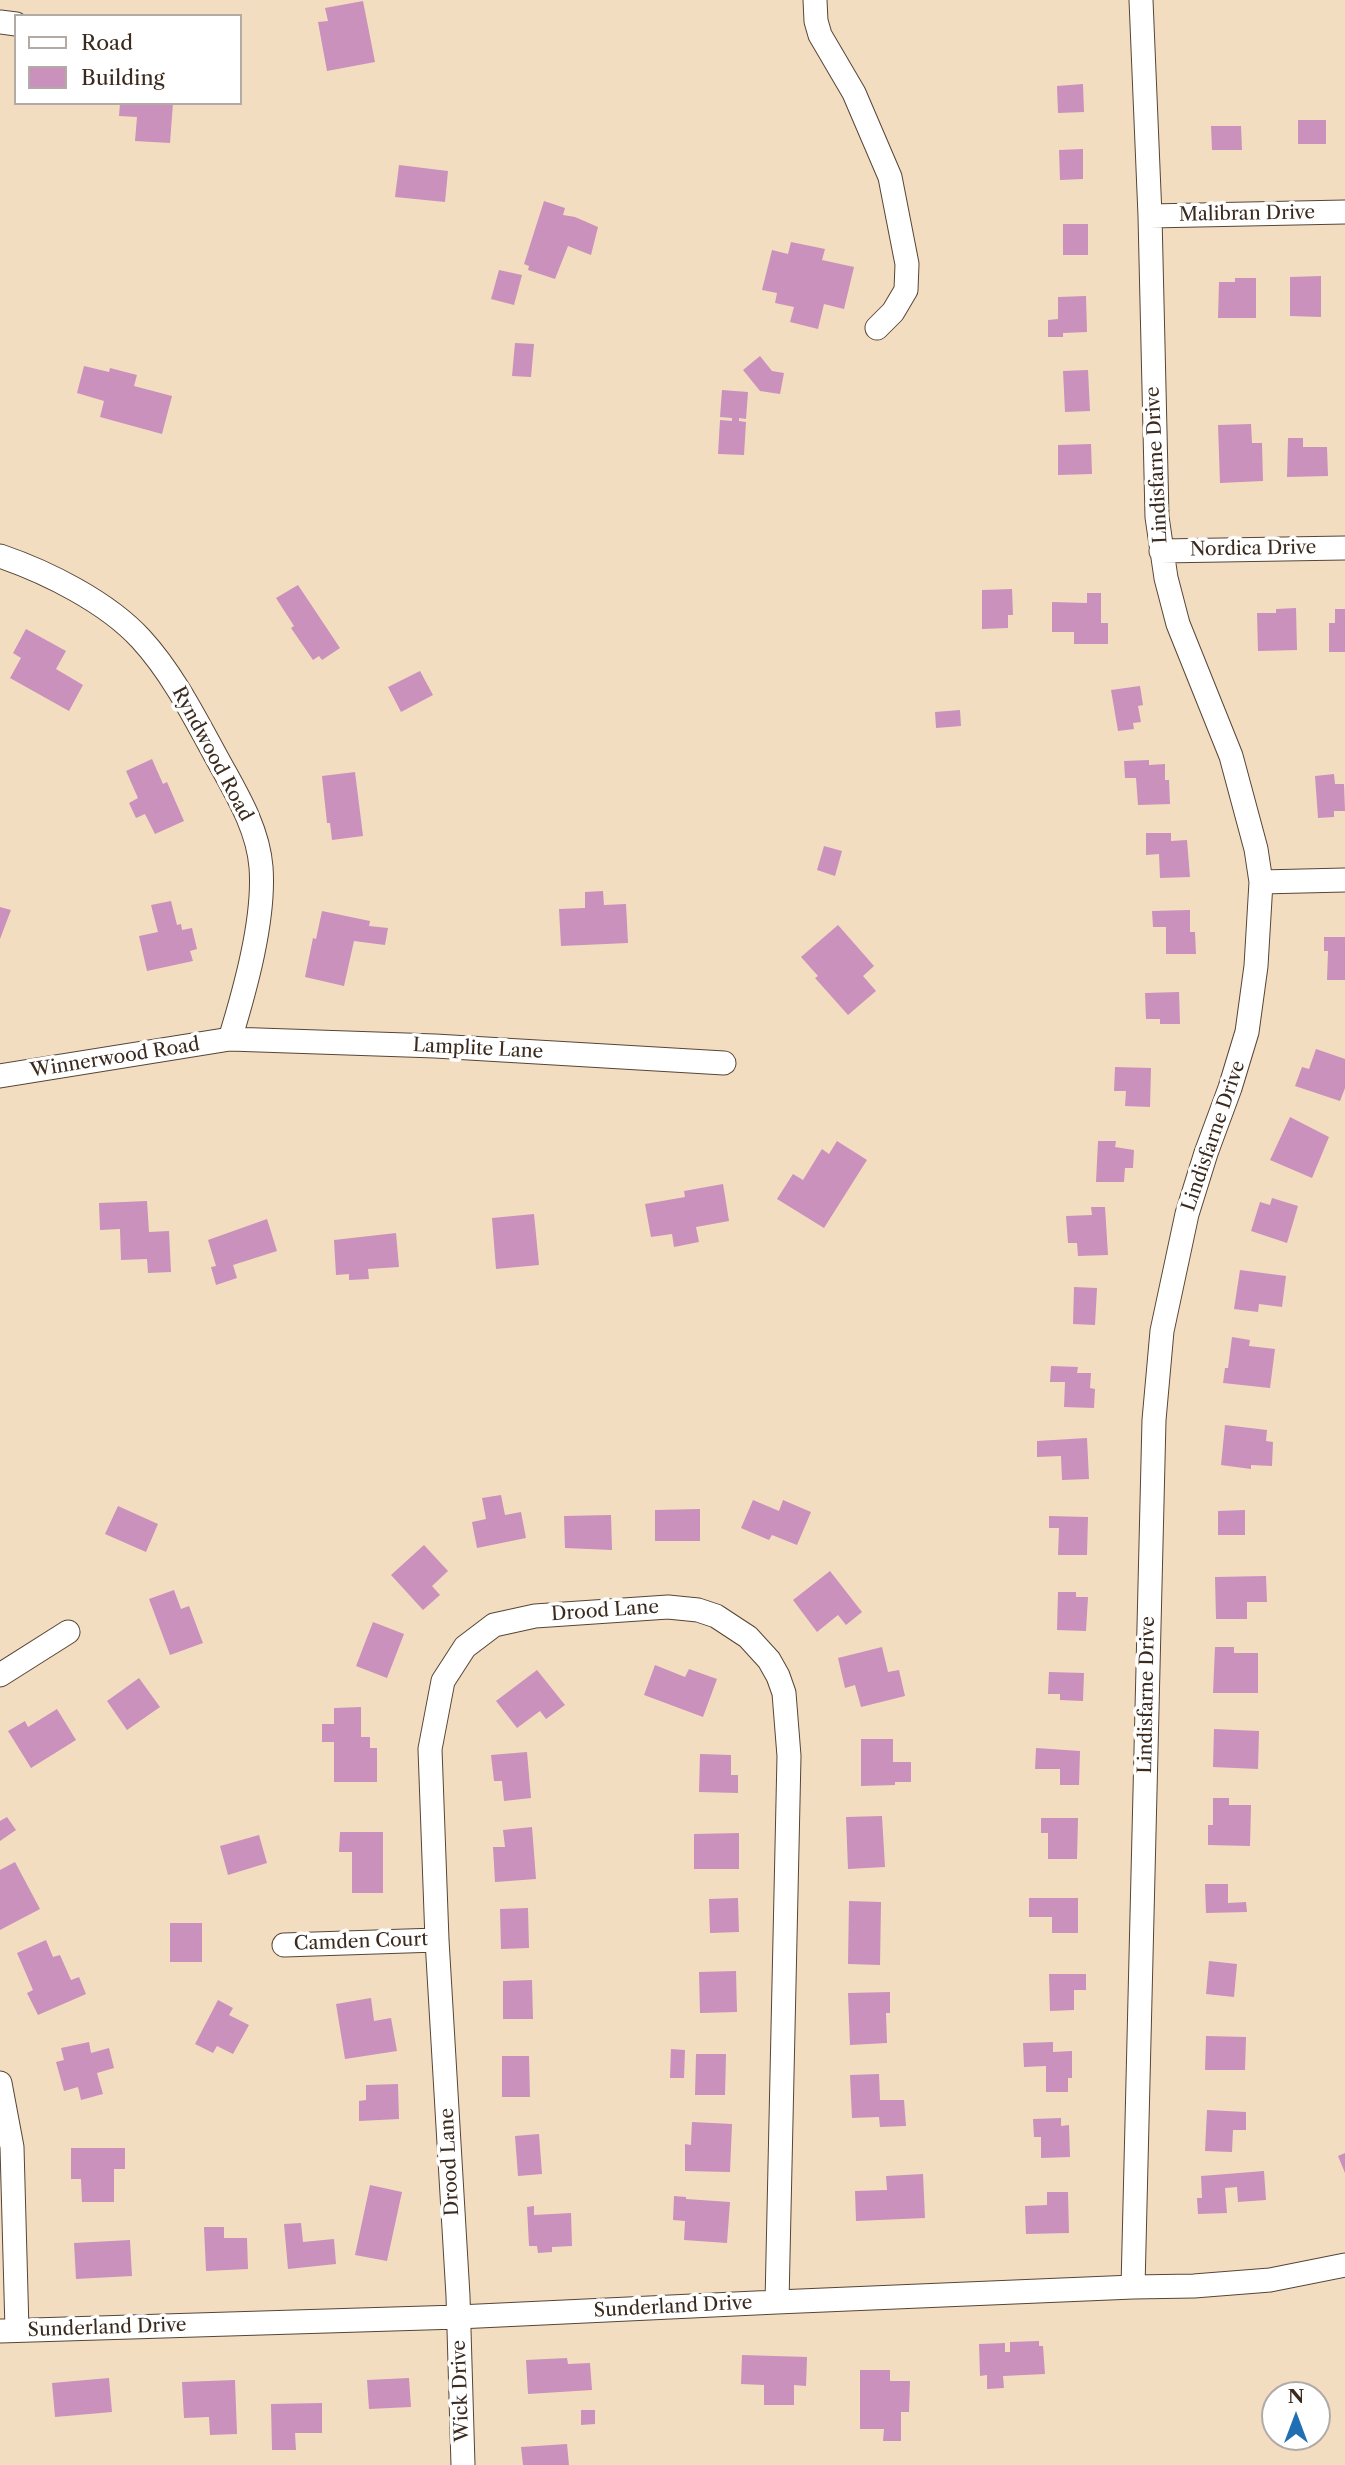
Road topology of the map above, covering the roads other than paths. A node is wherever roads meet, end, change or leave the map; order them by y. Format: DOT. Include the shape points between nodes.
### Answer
graph roads {
  1 [pos="815,0"];
  2 [pos="1141,0"];
  3 [pos="1345,212"];
  4 [pos="1150,216"];
  5 [pos="877,328"];
  6 [pos="1345,548"];
  7 [pos="1161,551"];
  8 [pos="0,556"];
  9 [pos="1345,880"];
  10 [pos="1261,882"];
  11 [pos="230,1040"];
  12 [pos="724,1063"];
  13 [pos="0,1076"];
  14 [pos="68,1632"];
  15 [pos="0,1675"];
  16 [pos="438,1940"];
  17 [pos="284,1945"];
  18 [pos="0,2083"];
  19 [pos="1345,2265"];
  20 [pos="1133,2287"];
  21 [pos="778,2302"];
  22 [pos="458,2318"];
  23 [pos="9,2331"];
  24 [pos="463,2465"];
  1 -- 5 [label="street" via="820,35 853,93 890,177 908,264 906,290"];
  2 -- 4 [label="street, Lindisfarne Drive"];
  3 -- 4 [label="street, Malibran Drive"];
  4 -- 7 [label="street, Lindisfarne Drive"];
  6 -- 7 [label="street, Nordica Drive"];
  7 -- 10 [label="street, Lindisfarne Drive" via="1178,624 1231,756"];
  8 -- 11 [label="street, Ryndwood Road" via="89,598 142,639 179,690 242,804 255,836 261,892 251,958"];
  9 -- 10 [label="street"];
  10 -- 20 [label="street, Lindisfarne Drive" via="1247,1032 1187,1214 1157,1376"];
  11 -- 12 [label="street, Lamplite Lane" via="435,1046"];
  11 -- 13 [label="street, Winnerwood Road"];
  14 -- 15 [label="street"];
  16 -- 17 [label="street, Camden Court"];
  16 -- 21 [label="street, Drood Lane" via="430,1749 443,1681 465,1647 494,1625 514,1619 682,1607 716,1616 760,1649 784,1693 789,1756"];
  16 -- 22 [label="street, Drood Lane"];
  18 -- 23 [label="street" via="12,2147"];
  19 -- 20 [label="street, Sunderland Drive" via="1244,2283"];
  20 -- 21 [label="street, Sunderland Drive"];
  21 -- 22 [label="street, Sunderland Drive"];
  22 -- 23 [label="street, Sunderland Drive"];
  22 -- 24 [label="street, Wick Drive"];
}
